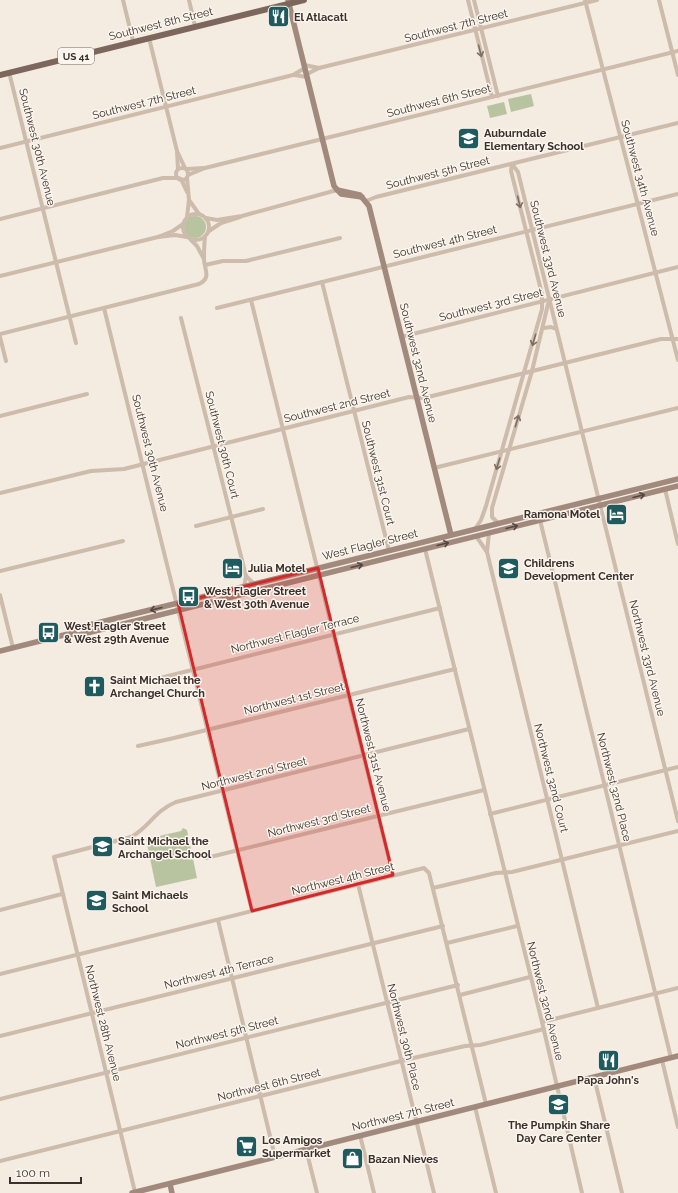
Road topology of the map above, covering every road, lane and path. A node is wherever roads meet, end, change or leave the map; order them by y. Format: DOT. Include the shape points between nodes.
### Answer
graph roads {
  1 [pos="124,0"];
  2 [pos="189,0"];
  3 [pos="304,0"];
  4 [pos="468,0"];
  5 [pos="474,0"];
  6 [pos="597,0"];
  7 [pos="659,0"];
  8 [pos="288,2"];
  9 [pos="585,2"];
  10 [pos="196,26"];
  11 [pos="481,29"];
  12 [pos="475,30"];
  13 [pos="149,38"];
  14 [pos="133,41"];
  15 [pos="678,51"];
  16 [pos="672,53"];
  17 [pos="319,68"];
  18 [pos="602,69"];
  19 [pos="306,71"];
  20 [pos="9,72"];
  21 [pos="0,74"];
  22 [pos="293,75"];
  23 [pos="678,75"];
  24 [pos="498,96"];
  25 [pos="492,97"];
  26 [pos="166,106"];
  27 [pos="678,123"];
  28 [pos="322,138"];
  29 [pos="620,138"];
  30 [pos="26,141"];
  31 [pos="0,148"];
  32 [pos="177,151"];
  33 [pos="512,164"];
  34 [pos="186,168"];
  35 [pos="205,168"];
  36 [pos="177,171"];
  37 [pos="188,177"];
  38 [pos="163,178"];
  39 [pos="180,179"];
  40 [pos="337,190"];
  41 [pos="187,193"];
  42 [pos="678,194"];
  43 [pos="364,199"];
  44 [pos="189,200"];
  45 [pos="637,204"];
  46 [pos="42,208"];
  47 [pos="199,214"];
  48 [pos="242,216"];
  49 [pos="186,217"];
  50 [pos="0,218"];
  51 [pos="206,218"];
  52 [pos="183,224"];
  53 [pos="532,229"];
  54 [pos="209,231"];
  55 [pos="526,231"];
  56 [pos="158,237"];
  57 [pos="205,237"];
  58 [pos="189,238"];
  59 [pos="340,238"];
  60 [pos="204,260"];
  61 [pos="56,262"];
  62 [pos="205,264"];
  63 [pos="384,266"];
  64 [pos="678,267"];
  65 [pos="655,273"];
  66 [pos="0,276"];
  67 [pos="322,282"];
  68 [pos="251,300"];
  69 [pos="549,300"];
  70 [pos="543,302"];
  71 [pos="104,308"];
  72 [pos="217,308"];
  73 [pos="70,317"];
  74 [pos="181,318"];
  75 [pos="544,328"];
  76 [pos="556,329"];
  77 [pos="0,334"];
  78 [pos="0,337"];
  79 [pos="401,337"];
  80 [pos="672,339"];
  81 [pos="678,339"];
  82 [pos="76,343"];
  83 [pos="678,360"];
  84 [pos="6,361"];
  85 [pos="564,363"];
  86 [pos="532,371"];
  87 [pos="526,372"];
  88 [pos="88,394"];
  89 [pos="416,397"];
  90 [pos="678,408"];
  91 [pos="353,411"];
  92 [pos="0,416"];
  93 [pos="283,429"];
  94 [pos="582,432"];
  95 [pos="214,446"];
  96 [pos="509,450"];
  97 [pos="502,451"];
  98 [pos="143,464"];
  99 [pos="434,468"];
  100 [pos="678,479"];
  101 [pos="678,486"];
  102 [pos="665,489"];
  103 [pos="0,494"];
  104 [pos="599,498"];
  105 [pos="601,505"];
  106 [pos="263,510"];
  107 [pos="231,518"];
  108 [pos="540,520"];
  109 [pos="498,523"];
  110 [pos="196,526"];
  111 [pos="475,529"];
  112 [pos="489,533"];
  113 [pos="451,535"];
  114 [pos="476,536"];
  115 [pos="677,538"];
  116 [pos="461,540"];
  117 [pos="123,541"];
  118 [pos="418,544"];
  119 [pos="678,544"];
  120 [pos="425,549"];
  121 [pos="389,551"];
  122 [pos="487,552"];
  123 [pos="318,568"];
  124 [pos="0,571"];
  125 [pos="320,575"];
  126 [pos="246,576"];
  127 [pos="254,584"];
  128 [pos="244,587"];
  129 [pos="0,595"];
  130 [pos="178,603"];
  131 [pos="440,608"];
  132 [pos="180,610"];
  133 [pos="121,617"];
  134 [pos="111,627"];
  135 [pos="68,634"];
  136 [pos="334,634"];
  137 [pos="13,648"];
  138 [pos="0,651"];
  139 [pos="194,669"];
  140 [pos="455,669"];
  141 [pos="156,678"];
  142 [pos="349,695"];
  143 [pos="469,729"];
  144 [pos="209,730"];
  145 [pos="138,746"];
  146 [pos="364,756"];
  147 [pos="678,767"];
  148 [pos="665,770"];
  149 [pos="605,786"];
  150 [pos="224,790"];
  151 [pos="484,790"];
  152 [pos="547,800"];
  153 [pos="490,814"];
  154 [pos="379,816"];
  155 [pos="678,822"];
  156 [pos="678,831"];
  157 [pos="619,845"];
  158 [pos="238,851"];
  159 [pos="54,857"];
  160 [pos="206,858"];
  161 [pos="562,860"];
  162 [pos="504,872"];
  163 [pos="393,875"];
  164 [pos="358,884"];
  165 [pos="433,888"];
  166 [pos="62,894"];
  167 [pos="0,910"];
  168 [pos="252,911"];
  169 [pos="218,920"];
  170 [pos="443,926"];
  171 [pos="518,926"];
  172 [pos="372,943"];
  173 [pos="447,943"];
  174 [pos="76,954"];
  175 [pos="0,974"];
  176 [pos="530,977"];
  177 [pos="232,978"];
  178 [pos="458,985"];
  179 [pos="678,988"];
  180 [pos="460,994"];
  181 [pos="655,994"];
  182 [pos="387,1002"];
  183 [pos="598,1008"];
  184 [pos="91,1013"];
  185 [pos="542,1022"];
  186 [pos="544,1029"];
  187 [pos="0,1036"];
  188 [pos="247,1037"];
  189 [pos="472,1046"];
  190 [pos="678,1056"];
  191 [pos="671,1058"];
  192 [pos="662,1060"];
  193 [pos="401,1061"];
  194 [pos="106,1072"];
  195 [pos="594,1077"];
  196 [pos="557,1086"];
  197 [pos="261,1096"];
  198 [pos="0,1098"];
  199 [pos="486,1104"];
  200 [pos="475,1107"];
  201 [pos="416,1122"];
  202 [pos="678,1127"];
  203 [pos="120,1131"];
  204 [pos="360,1136"];
  205 [pos="306,1149"];
  206 [pos="275,1157"];
  207 [pos="0,1161"];
  208 [pos="170,1184"];
  209 [pos="134,1193"];
  210 [pos="172,1193"];
  211 [pos="317,1193"];
  212 [pos="374,1193"];
  213 [pos="434,1193"];
  214 [pos="496,1193"];
  215 [pos="582,1193"];
  216 [pos="622,1193"];
  1 -- 14 [label="street"];
  2 -- 10 [label="street"];
  3 -- 8 [label="main road, Southwest 8th Street / US 41"];
  4 -- 12 [label="street"];
  5 -- 11 [label="street"];
  6 -- 9 [label="street, Southwest 7th Street"];
  7 -- 16 [label="street"];
  8 -- 10 [label="main road, Southwest 8th Street / US 41"];
  8 -- 19 [label="main road"];
  9 -- 11 [label="street, Southwest 7th Street"];
  9 -- 18 [label="street, Southwest 34th Avenue"];
  10 -- 13 [label="main road, Southwest 8th Street / US 41"];
  11 -- 12 [label="street, Southwest 7th Street"];
  11 -- 24 [label="street"];
  12 -- 17 [label="street, Southwest 7th Street"];
  12 -- 25 [label="street, one-way"];
  13 -- 14 [label="main road, Southwest 8th Street / US 41"];
  13 -- 26 [label="street"];
  14 -- 20 [label="main road, Southwest 8th Street / US 41"];
  15 -- 16 [label="street, Southwest 6th Street"];
  16 -- 18 [label="street, Southwest 6th Street"];
  16 -- 23 [label="street"];
  17 -- 19 [label="street, Southwest 7th Street"];
  17 -- 19 [label="street, Southwest 7th Street"];
  18 -- 24 [label="street, Southwest 6th Street"];
  18 -- 29 [label="street, Southwest 34th Avenue"];
  19 -- 22 [label="street, Southwest 7th Street"];
  19 -- 22 [label="street, Southwest 7th Street"];
  19 -- 28 [label="main road"];
  20 -- 21 [label="main road, Southwest 8th Street / US 41"];
  20 -- 30 [label="street, Southwest 30th Avenue"];
  22 -- 26 [label="street, Southwest 7th Street"];
  24 -- 25 [label="street, Southwest 6th Street"];
  25 -- 28 [label="street, Southwest 6th Street"];
  26 -- 30 [label="street, Southwest 7th Street"];
  26 -- 32 [label="street"];
  27 -- 29 [label="street, Southwest 5th Street"];
  28 -- 35 [label="street, Southwest 6th Street"];
  28 -- 40 [label="main road"];
  29 -- 33 [label="street, Southwest 5th Street"];
  29 -- 45 [label="street, Southwest 34th Avenue"];
  30 -- 31 [label="street, Southwest 7th Street"];
  30 -- 46 [label="street, Southwest 30th Avenue"];
  32 -- 34 [label="street"];
  32 -- 36 [label="street"];
  33 -- 43 [label="street, Southwest 5th Street"];
  33 -- 53 [label="street, Southwest 33rd Avenue" via="518,172"];
  33 -- 55 [label="street, Southwest 33rd Avenue, one-way" via="511,171"];
  34 -- 35 [label="street, Southwest 6th Street"];
  34 -- 36 [label="street, Southwest 6th Street"];
  34 -- 37 [label="street"];
  35 -- 37 [label="street, Southwest 6th Street"];
  36 -- 38 [label="street"];
  36 -- 39 [label="street"];
  37 -- 39 [label="street, Southwest 6th Street"];
  37 -- 41 [label="street"];
  38 -- 39 [label="street"];
  38 -- 46 [label="street"];
  39 -- 41 [label="street"];
  40 -- 43 [label="main road" via="360,195"];
  40 -- 48 [label="street"];
  41 -- 44 [label="street"];
  42 -- 45 [label="street, Southwest 4th Street"];
  43 -- 63 [label="main road, Southwest 32nd Avenue" via="370,207"];
  44 -- 47 [label="street"];
  44 -- 49 [label="street"];
  45 -- 53 [label="street, Southwest 4th Street"];
  45 -- 65 [label="street, Southwest 34th Avenue"];
  46 -- 50 [label="street"];
  46 -- 61 [label="street, Southwest 30th Avenue"];
  47 -- 49 [label="street"];
  47 -- 51 [label="street"];
  48 -- 51 [label="street" via="217,220"];
  48 -- 54 [label="street" via="221,223"];
  49 -- 52 [label="street"];
  51 -- 54 [label="street"];
  52 -- 56 [label="street"];
  52 -- 58 [label="street" via="183,231"];
  53 -- 55 [label="street, Southwest 4th Street"];
  53 -- 69 [label="street, Southwest 33rd Avenue"];
  54 -- 57 [label="street"];
  55 -- 63 [label="street, Southwest 4th Street"];
  55 -- 70 [label="street, Southwest 33rd Avenue"];
  56 -- 58 [label="street" via="175,235"];
  56 -- 61 [label="street"];
  57 -- 58 [label="street" via="199,240"];
  57 -- 60 [label="street"];
  58 -- 60 [label="street" via="197,246"];
  59 -- 62 [label="street" via="246,261"];
  60 -- 62 [label="street"];
  61 -- 66 [label="street"];
  61 -- 73 [label="street, Southwest 30th Avenue"];
  62 -- 71 [label="street" via="206,278 199,284"];
  63 -- 67 [label="street, Southwest 4th Street"];
  63 -- 79 [label="main road, Southwest 32nd Avenue"];
  64 -- 65 [label="street, Southwest 3rd Street"];
  65 -- 69 [label="street, Southwest 3rd Street"];
  65 -- 80 [label="street, Southwest 34th Avenue"];
  67 -- 68 [label="street, Southwest 4th Street"];
  67 -- 91 [label="street, Southwest 31st Court"];
  68 -- 72 [label="street, Southwest 4th Street"];
  68 -- 93 [label="street, Northwest 31st Avenue"];
  69 -- 70 [label="street, Southwest 3rd Street"];
  69 -- 75 [label="street"];
  69 -- 76 [label="street, Southwest 33rd Avenue"];
  70 -- 79 [label="street, Southwest 3rd Street"];
  70 -- 87 [label="street, one-way"];
  71 -- 73 [label="street"];
  71 -- 98 [label="street, Southwest 30th Avenue"];
  73 -- 77 [label="street"];
  73 -- 82 [label="street, Southwest 30th Avenue"];
  74 -- 95 [label="street, Southwest 30th Court"];
  75 -- 76 [label="street"];
  75 -- 86 [label="street"];
  76 -- 85 [label="street, Southwest 33rd Avenue"];
  78 -- 84 [label="street"];
  79 -- 89 [label="main road, Southwest 32nd Avenue"];
  80 -- 81 [label="street, Southwest 2nd Street"];
  80 -- 83 [label="street, Southwest 34th Avenue"];
  80 -- 85 [label="street, Southwest 2nd Street" via="661,339"];
  85 -- 86 [label="street, Southwest 2nd Street"];
  85 -- 94 [label="street, Southwest 33rd Avenue"];
  86 -- 87 [label="street, Southwest 2nd Street"];
  96 -- 86 [label="street, one-way"];
  87 -- 89 [label="street, Southwest 2nd Street" via="424,398"];
  87 -- 97 [label="street"];
  88 -- 92 [label="street"];
  89 -- 91 [label="street, Southwest 2nd Street"];
  89 -- 99 [label="main road, Southwest 32nd Avenue"];
  90 -- 94 [label="street"];
  91 -- 93 [label="street, Southwest 2nd Street"];
  91 -- 121 [label="street, Southwest 31st Court"];
  93 -- 95 [label="street, Southwest 2nd Street"];
  93 -- 123 [label="street, Northwest 31st Avenue"];
  94 -- 96 [label="street"];
  94 -- 104 [label="street, Southwest 33rd Avenue"];
  95 -- 98 [label="street, Southwest 2nd Street"];
  95 -- 107 [label="street, Southwest 30th Court"];
  96 -- 97 [label="street"];
  96 -- 109 [label="street" via="491,511 492,517"];
  97 -- 99 [label="street"];
  97 -- 111 [label="street, one-way" via="482,518"];
  98 -- 103 [label="street, Southwest 2nd Street" via="118,470 91,471"];
  98 -- 130 [label="street, Southwest 30th Avenue"];
  99 -- 113 [label="main road, Southwest 32nd Avenue"];
  100 -- 104 [label="main road, West Flagler Street"];
  101 -- 102 [label="main road, West Flagler Street"];
  105 -- 102 [label="main road, West Flagler Street, one-way"];
  102 -- 115 [label="street"];
  104 -- 105 [label="street, Northwest 33rd Avenue"];
  104 -- 109 [label="main road, West Flagler Street"];
  105 -- 108 [label="main road, West Flagler Street"];
  105 -- 148 [label="street, Northwest 33rd Avenue"];
  106 -- 107 [label="street"];
  107 -- 110 [label="street"];
  107 -- 126 [label="street, Southwest 30th Court"];
  112 -- 108 [label="main road, West Flagler Street, one-way"];
  108 -- 149 [label="street, Northwest 32nd Place"];
  109 -- 111 [label="main road, West Flagler Street"];
  111 -- 113 [label="main road, West Flagler Street"];
  112 -- 114 [label="main road, West Flagler Street"];
  112 -- 122 [label="street, Northwest 32nd Court"];
  113 -- 116 [label="main road"];
  113 -- 118 [label="main road, West Flagler Street"];
  114 -- 116 [label="main road, West Flagler Street"];
  114 -- 122 [label="street, Northwest 32nd Court"];
  115 -- 119 [label="street"];
  120 -- 116 [label="main road, West Flagler Street, one-way"];
  117 -- 124 [label="street"];
  118 -- 120 [label="main road"];
  118 -- 121 [label="main road, West Flagler Street"];
  125 -- 120 [label="main road, West Flagler Street, one-way"];
  120 -- 131 [label="street"];
  121 -- 123 [label="main road, West Flagler Street"];
  122 -- 152 [label="street, Northwest 32nd Court"];
  123 -- 125 [label="street, Northwest 31st Avenue"];
  123 -- 127 [label="main road, West Flagler Street"];
  125 -- 132 [label="main road, West Flagler Street"];
  125 -- 136 [label="street, Northwest 31st Avenue"];
  126 -- 127 [label="street"];
  126 -- 128 [label="street, Southwest 30th Court"];
  127 -- 128 [label="main road, West Flagler Street"];
  128 -- 130 [label="main road, West Flagler Street"];
  129 -- 137 [label="street"];
  130 -- 132 [label="street, Southwest 30th Avenue"];
  130 -- 133 [label="main road, West Flagler Street, one-way"];
  131 -- 136 [label="street, Northwest Flagler Terrace"];
  131 -- 140 [label="street"];
  132 -- 134 [label="main road, West Flagler Street"];
  132 -- 139 [label="street, Southwest 30th Avenue"];
  133 -- 134 [label="main road"];
  133 -- 135 [label="main road, West Flagler Street" via="77,628"];
  134 -- 135 [label="main road, West Flagler Street" via="78,635"];
  135 -- 137 [label="main road, West Flagler Street"];
  136 -- 139 [label="street, Northwest Flagler Terrace"];
  136 -- 142 [label="street, Northwest 31st Avenue"];
  137 -- 138 [label="main road, West Flagler Street"];
  139 -- 141 [label="street, Northwest Flagler Terrace"];
  139 -- 144 [label="street, Southwest 30th Avenue"];
  140 -- 142 [label="street, Northwest 1st Street"];
  140 -- 143 [label="street"];
  142 -- 144 [label="street, Northwest 1st Street"];
  142 -- 146 [label="street, Northwest 31st Avenue"];
  143 -- 146 [label="street, Northwest 2nd Street"];
  143 -- 151 [label="street"];
  144 -- 145 [label="street, Northwest 1st Street"];
  144 -- 150 [label="street, Southwest 30th Avenue"];
  146 -- 150 [label="street, Northwest 2nd Street"];
  146 -- 154 [label="street, Northwest 31st Avenue"];
  147 -- 148 [label="street"];
  148 -- 149 [label="street"];
  148 -- 155 [label="street, Northwest 33rd Avenue"];
  149 -- 152 [label="street"];
  149 -- 157 [label="street, Northwest 32nd Place"];
  150 -- 158 [label="street, Southwest 30th Avenue"];
  150 -- 159 [label="street, Northwest 2nd Street" via="170,804 131,837"];
  151 -- 153 [label="street, Northwest 32nd Avenue"];
  151 -- 154 [label="street, Northwest 3rd Street"];
  152 -- 153 [label="street"];
  152 -- 161 [label="street, Northwest 32nd Court"];
  153 -- 162 [label="street, Northwest 32nd Avenue"];
  154 -- 158 [label="street, Northwest 3rd Street"];
  154 -- 163 [label="street, Northwest 31st Avenue"];
  156 -- 157 [label="street"];
  157 -- 161 [label="street"];
  157 -- 181 [label="street, Northwest 32nd Place"];
  158 -- 160 [label="street, Northwest 3rd Street"];
  158 -- 168 [label="street, Southwest 30th Avenue"];
  159 -- 166 [label="street, Northwest 28th Avenue"];
  161 -- 162 [label="street"];
  161 -- 183 [label="street, Northwest 32nd Court"];
  162 -- 165 [label="street"];
  162 -- 171 [label="street, Northwest 32nd Avenue"];
  163 -- 164 [label="street, Northwest 4th Street"];
  163 -- 165 [label="street, Northwest 4th Street" via="424,868 429,873"];
  164 -- 168 [label="street, Northwest 4th Street"];
  164 -- 172 [label="street, Northwest 30th Place"];
  165 -- 170 [label="street"];
  166 -- 167 [label="street"];
  166 -- 174 [label="street, Northwest 28th Avenue"];
  168 -- 169 [label="street, Northwest 4th Street"];
  169 -- 174 [label="street, Northwest 4th Street"];
  169 -- 177 [label="street"];
  170 -- 172 [label="street, Northwest 4th Terrace"];
  170 -- 173 [label="street"];
  171 -- 173 [label="street"];
  171 -- 176 [label="street, Northwest 32nd Avenue"];
  172 -- 177 [label="street, Northwest 4th Terrace"];
  172 -- 182 [label="street, Northwest 30th Place"];
  173 -- 178 [label="street"];
  174 -- 175 [label="street, Northwest 4th Street"];
  174 -- 184 [label="street, Northwest 28th Avenue"];
  176 -- 180 [label="street"];
  176 -- 185 [label="street, Northwest 32nd Avenue"];
  177 -- 184 [label="street, Northwest 4th Terrace"];
  177 -- 188 [label="street"];
  178 -- 180 [label="street"];
  178 -- 182 [label="street, Northwest 5th Street"];
  179 -- 181 [label="street"];
  180 -- 189 [label="street"];
  181 -- 183 [label="street"];
  181 -- 191 [label="street, Northwest 32nd Place"];
  182 -- 188 [label="street, Northwest 5th Street"];
  182 -- 193 [label="street, Northwest 30th Place"];
  183 -- 185 [label="street"];
  184 -- 187 [label="street, Northwest 4th Terrace"];
  184 -- 194 [label="street, Northwest 28th Avenue"];
  185 -- 186 [label="street, Northwest 32nd Avenue"];
  186 -- 189 [label="street, Northwest 6th Street"];
  186 -- 196 [label="street, Northwest 32nd Avenue"];
  188 -- 194 [label="street, Northwest 5th Street"];
  188 -- 197 [label="street"];
  189 -- 193 [label="street, Northwest 6th Street"];
  189 -- 199 [label="street"];
  190 -- 191 [label="main road, Northwest 7th Street"];
  191 -- 192 [label="main road, Northwest 7th Street"];
  192 -- 195 [label="main road, Northwest 7th Street"];
  192 -- 202 [label="street"];
  193 -- 197 [label="street, Northwest 6th Street"];
  193 -- 201 [label="street, Northwest 30th Place"];
  194 -- 198 [label="street, Northwest 5th Street"];
  194 -- 203 [label="street, Northwest 28th Avenue"];
  195 -- 196 [label="main road, Northwest 7th Street"];
  195 -- 216 [label="street"];
  196 -- 199 [label="main road, Northwest 7th Street"];
  196 -- 215 [label="street, Northwest 32nd Avenue"];
  197 -- 203 [label="street, Northwest 6th Street"];
  197 -- 206 [label="street"];
  199 -- 200 [label="main road, Northwest 7th Street"];
  200 -- 201 [label="main road, Northwest 7th Street"];
  200 -- 214 [label="street"];
  201 -- 204 [label="main road, Northwest 7th Street"];
  201 -- 213 [label="street, Northwest 30th Place"];
  203 -- 207 [label="street, Northwest 6th Street"];
  203 -- 209 [label="street, Northwest 28th Avenue"];
  204 -- 205 [label="main road, Northwest 7th Street"];
  204 -- 212 [label="street"];
  205 -- 206 [label="main road, Northwest 7th Street"];
  205 -- 211 [label="street"];
  206 -- 208 [label="main road, Northwest 7th Street"];
  208 -- 209 [label="main road, Northwest 7th Street"];
  208 -- 210 [label="main road"];
}
